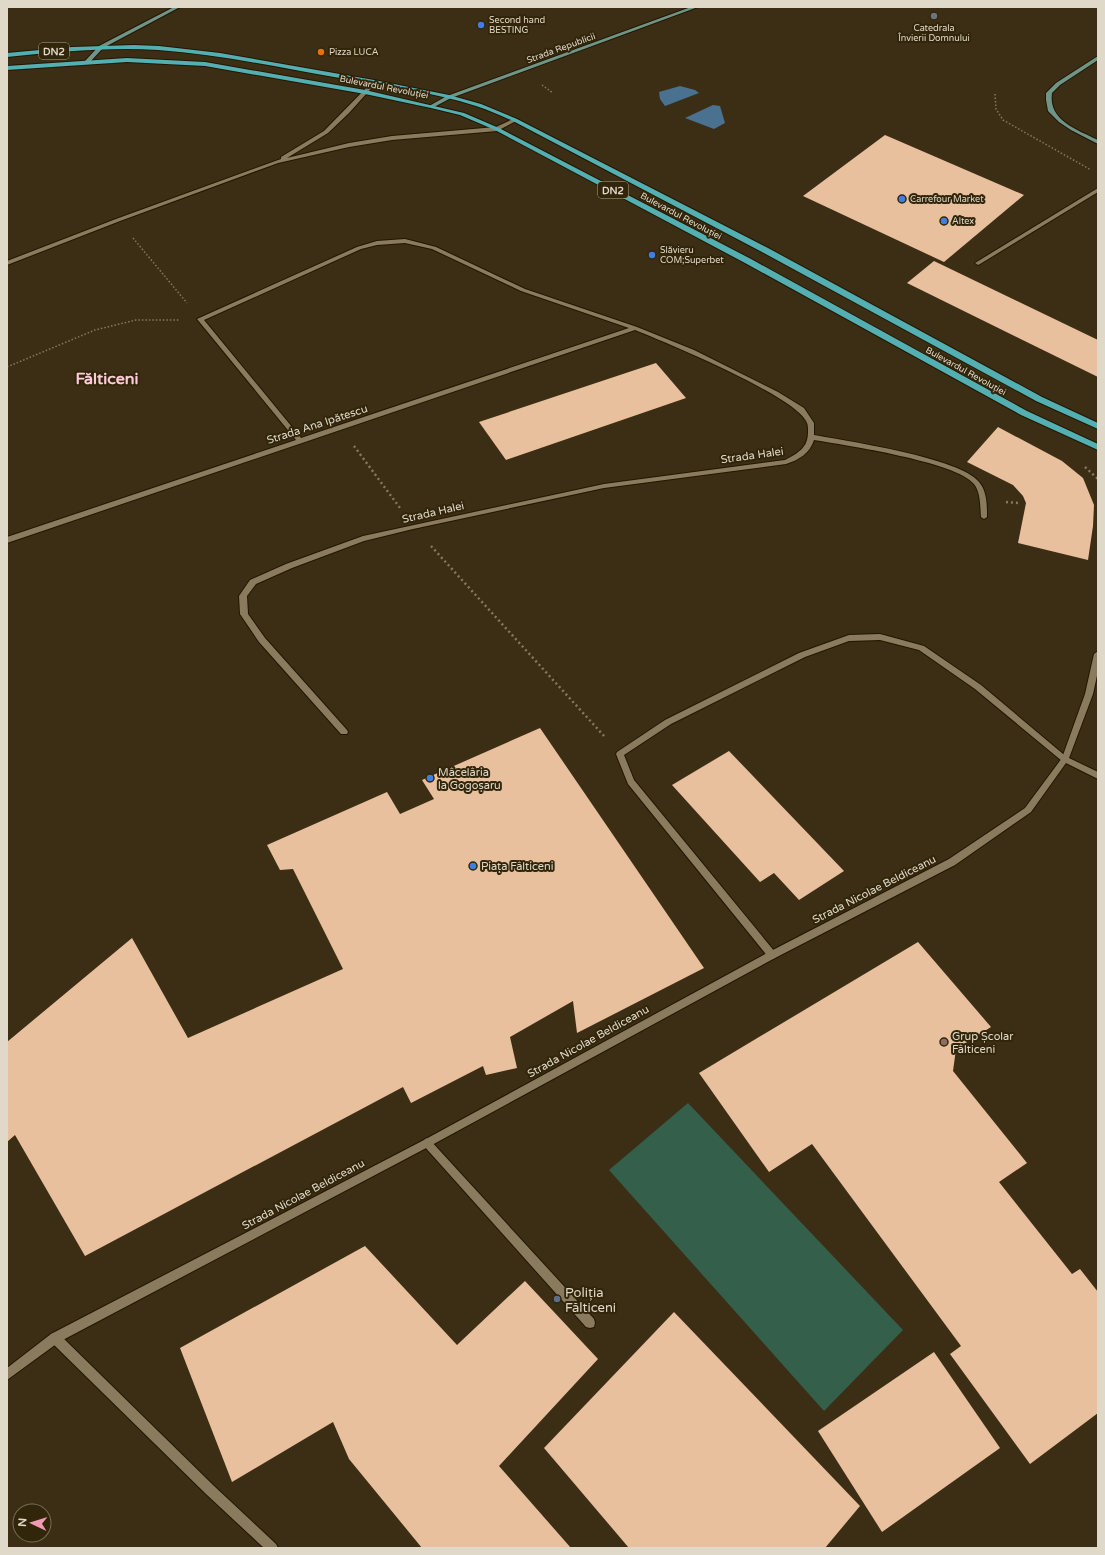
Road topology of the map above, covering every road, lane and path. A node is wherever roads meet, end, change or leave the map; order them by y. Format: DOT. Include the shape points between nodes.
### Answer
graph roads {
  1 [pos="178,7"];
  2 [pos="696,7"];
  3 [pos="101,47"];
  4 [pos="7,55"];
  5 [pos="1098,58"];
  6 [pos="88,61"];
  7 [pos="7,68"];
  8 [pos="374,82"];
  9 [pos="365,92"];
  10 [pos="995,94"];
  11 [pos="449,97"];
  12 [pos="432,106"];
  13 [pos="515,120"];
  14 [pos="497,129"];
  15 [pos="1098,142"];
  16 [pos="276,162"];
  17 [pos="1091,171"];
  18 [pos="1098,190"];
  19 [pos="118,220"];
  20 [pos="7,263"];
  21 [pos="978,263"];
  22 [pos="200,319"];
  23 [pos="635,328"];
  24 [pos="7,367"];
  25 [pos="1098,426"];
  26 [pos="340,427"];
  27 [pos="811,437"];
  28 [pos="299,440"];
  29 [pos="1098,447"];
  30 [pos="984,517"];
  31 [pos="413,527"];
  32 [pos="7,540"];
  33 [pos="1098,654"];
  34 [pos="344,732"];
  35 [pos="620,754"];
  36 [pos="1065,759"];
  37 [pos="1098,776"];
  38 [pos="772,955"];
  39 [pos="427,1143"];
  40 [pos="590,1323"];
  41 [pos="55,1338"];
  42 [pos="7,1375"];
  43 [pos="272,1548"];
  1 -- 3 [label="main road"];
  2 -- 11 [label="main road, Strada Republicii"];
  3 -- 4 [label="main road, DN2"];
  3 -- 6 [label="main road"];
  3 -- 8 [label="main road, Bulevardul Revoluției / DN2" via="159,48 220,55"];
  5 -- 15 [label="main road" via="1058,84 1049,93 1048,103 1052,111 1068,126"];
  6 -- 7 [label="main road, DN2"];
  6 -- 9 [label="main road, Bulevardul Revoluției / DN2" via="152,60 205,64"];
  8 -- 9 [label="street"];
  8 -- 11 [label="main road, Bulevardul Revoluției / DN2"];
  9 -- 12 [label="main road, Bulevardul Revoluției / DN2"];
  9 -- 16 [label="street" via="326,132"];
  10 -- 17 [label="path" via="996,109 1003,120"];
  11 -- 12 [label="main road, Strada Republicii"];
  11 -- 13 [label="main road, Bulevardul Revoluției / DN2" via="479,105"];
  12 -- 14 [label="main road, Bulevardul Revoluției / DN2" via="462,114"];
  13 -- 14 [label="street"];
  13 -- 25 [label="main road, Bulevardul Revoluției / DN2" via="765,250 1039,399"];
  14 -- 16 [label="street" via="392,138"];
  14 -- 29 [label="main road, Bulevardul Revoluției / DN2" via="748,261 1024,413"];
  16 -- 19 [label="street"];
  18 -- 21 [label="street"];
  19 -- 20 [label="street"];
  19 -- 22 [label="path"];
  22 -- 23 [label="street" via="359,248 377,243 405,241 434,248 523,290"];
  22 -- 24 [label="path" via="136,320 95,330"];
  22 -- 28 [label="street"];
  23 -- 26 [label="street, Strada Ana Ipătescu"];
  23 -- 27 [label="street" via="692,351 776,393 802,410 811,423"];
  26 -- 28 [label="street, Strada Ana Ipătescu"];
  26 -- 31 [label="path"];
  27 -- 30 [label="street" via="932,462 960,471 976,481 983,501"];
  27 -- 31 [label="street, Strada Halei" via="802,454 786,462 604,486"];
  28 -- 32 [label="street, Strada Ana Ipătescu"];
  31 -- 34 [label="street, Strada Halei" via="363,539 289,566 253,582 243,596 244,614 262,640"];
  31 -- 35 [label="path"];
  33 -- 36 [label="street, Strada Nicolae Beldiceanu" via="1089,694"];
  35 -- 36 [label="street" via="668,722 802,655 849,638 880,636 920,648 978,687"];
  35 -- 38 [label="street" via="631,782"];
  36 -- 37 [label="street"];
  36 -- 38 [label="street, Strada Nicolae Beldiceanu" via="1028,810 952,862"];
  38 -- 39 [label="street, Strada Nicolae Beldiceanu"];
  39 -- 40 [label="street"];
  39 -- 41 [label="street, Strada Nicolae Beldiceanu"];
  41 -- 42 [label="street, Strada Nicolae Beldiceanu"];
  41 -- 43 [label="street"];
}
